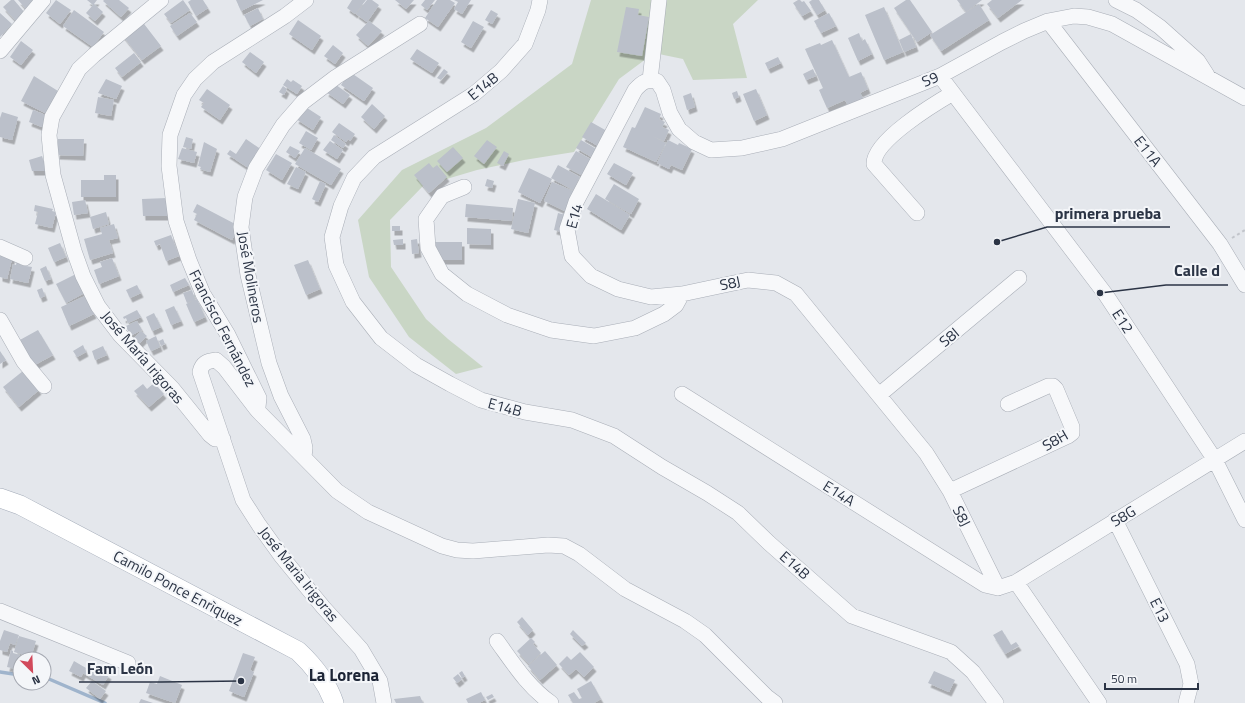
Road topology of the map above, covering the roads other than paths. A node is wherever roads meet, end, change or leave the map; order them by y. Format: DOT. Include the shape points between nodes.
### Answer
graph roads {
  1 [pos="43,0"];
  2 [pos="162,0"];
  3 [pos="306,0"];
  4 [pos="540,0"];
  5 [pos="659,0"];
  6 [pos="1116,0"];
  7 [pos="1048,21"];
  8 [pos="420,24"];
  9 [pos="0,51"];
  10 [pos="940,76"];
  11 [pos="1208,77"];
  12 [pos="650,80"];
  13 [pos="953,93"];
  14 [pos="1245,98"];
  15 [pos="464,187"];
  16 [pos="917,213"];
  17 [pos="0,247"];
  18 [pos="25,258"];
  19 [pos="1018,278"];
  20 [pos="1245,285"];
  21 [pos="682,294"];
  22 [pos="0,320"];
  23 [pos="44,386"];
  24 [pos="682,394"];
  25 [pos="879,395"];
  26 [pos="1008,404"];
  27 [pos="257,410"];
  28 [pos="223,439"];
  29 [pos="1245,441"];
  30 [pos="304,457"];
  31 [pos="1215,460"];
  32 [pos="950,491"];
  33 [pos="0,498"];
  34 [pos="1115,520"];
  35 [pos="1245,520"];
  36 [pos="1016,582"];
  37 [pos="998,588"];
  38 [pos="0,611"];
  39 [pos="497,641"];
  40 [pos="128,663"];
  41 [pos="334,703"];
  42 [pos="384,703"];
  43 [pos="551,703"];
  44 [pos="775,703"];
  45 [pos="996,703"];
  46 [pos="1099,703"];
  47 [pos="1186,703"];
  1 -- 9 [label="street"];
  2 -- 28 [label="street, José María Irigoras" via="79,69 52,117 49,135 53,175 74,251 98,306 120,335 172,388 210,435 215,439"];
  3 -- 27 [label="street, Francisco Fernández" via="213,62 195,79 184,95 170,135 169,166 176,221 203,294 228,335 259,398"];
  4 -- 45 [label="street, E14B" via="525,44 501,71 474,94 374,157 354,178 341,206 332,237 336,265 353,302 381,338 416,365 450,384 480,400 525,412 572,420 614,436 707,493 738,513 852,616 951,652 973,672"];
  5 -- 12 [label="street"];
  6 -- 11 [label="street" via="1160,27 1198,61"];
  7 -- 10 [label="street, S9" via="1013,36"];
  7 -- 11 [label="street, S9" via="1074,16 1112,24"];
  7 -- 20 [label="street, E11A" via="1220,244"];
  8 -- 30 [label="street, José Molineros" via="336,77 303,102 284,125 256,168 245,197 241,227 248,275 269,363 281,396 304,439"];
  10 -- 12 [label="street, S9" via="782,139 742,148 711,150 694,142 679,129 670,113 663,90 657,82"];
  10 -- 13 [label="street, E12"];
  11 -- 14 [label="street, S9"];
  12 -- 21 [label="street, E14" via="634,90 576,202 568,229 572,256 591,276 618,289 651,297"];
  13 -- 16 [label="street" via="907,123 884,143 874,160 874,164"];
  13 -- 31 [label="street, E12" via="1106,295"];
  15 -- 21 [label="street" via="442,196 426,219 428,248 442,274 467,294 507,315 551,330 594,336 635,328 664,314 676,305"];
  17 -- 18 [label="street"];
  19 -- 25 [label="street, S8I"];
  21 -- 25 [label="street, S8J" via="748,280 776,283 796,294"];
  22 -- 23 [label="street" via="24,362"];
  24 -- 37 [label="street, E14A" via="985,585"];
  25 -- 32 [label="street, S8J" via="926,453"];
  26 -- 32 [label="street, S8H" via="1053,386 1072,427 1072,433"];
  27 -- 28 [label="street, José Maria Irigoras" via="224,367 216,360 205,362 200,372"];
  27 -- 30 [label="street"];
  28 -- 42 [label="street, José Maria Irigoras" via="243,500 258,525 323,607 361,649 380,681"];
  29 -- 31 [label="street, S8G"];
  30 -- 44 [label="street" via="337,491 368,512 442,546 473,551 564,546 625,588 705,635"];
  31 -- 34 [label="street, S8G"];
  31 -- 35 [label="street, E12"];
  32 -- 37 [label="street, S8J"];
  33 -- 41 [label="main road, Camilo Ponce Enrìquez" via="20,505 298,651 324,680"];
  34 -- 36 [label="street, S8G"];
  34 -- 47 [label="street, E13" via="1187,664 1191,684"];
  36 -- 37 [label="street, S8G"];
  36 -- 46 [label="street"];
  38 -- 40 [label="street"];
  39 -- 43 [label="street" via="531,685"];
}
